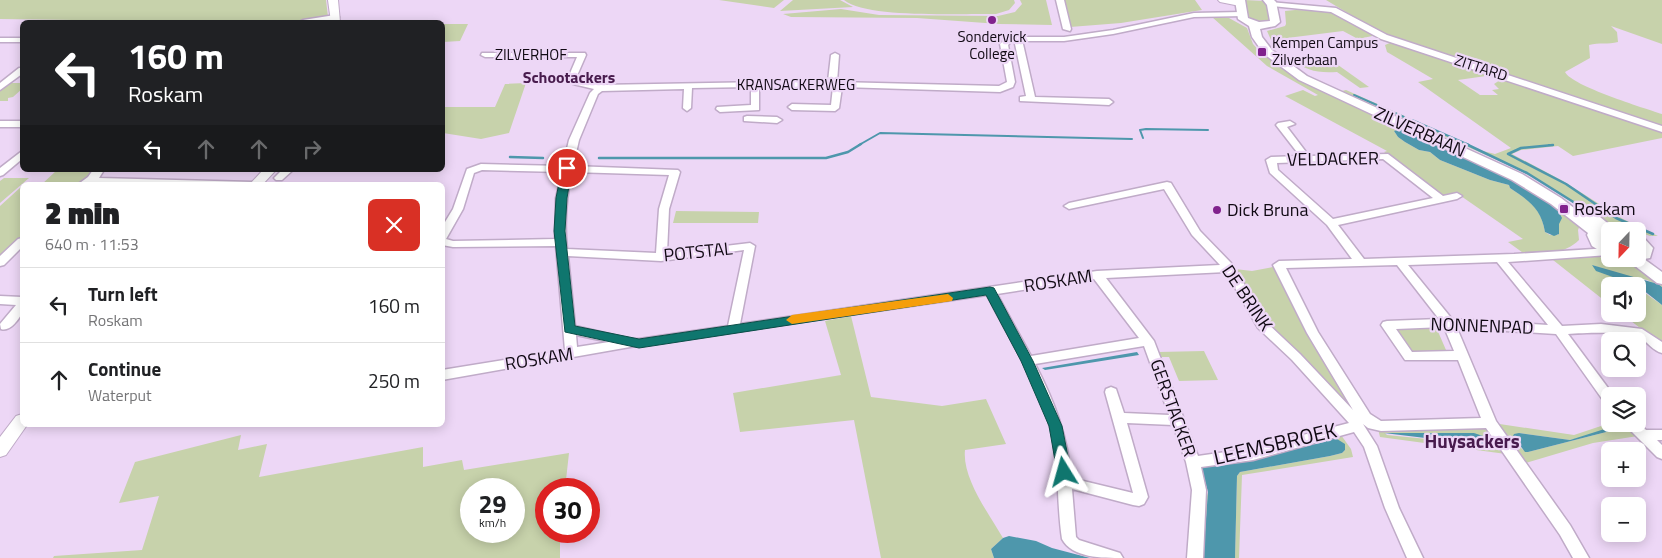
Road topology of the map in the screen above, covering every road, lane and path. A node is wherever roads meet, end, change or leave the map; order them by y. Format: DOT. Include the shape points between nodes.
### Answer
graph roads {
  1 [pos="333,0"];
  2 [pos="1060,0"];
  3 [pos="1223,0"];
  4 [pos="1271,4"];
  5 [pos="1322,4"];
  6 [pos="1240,9"];
  7 [pos="336,20"];
  8 [pos="1259,25"];
  9 [pos="1067,29"];
  10 [pos="20,40"];
  11 [pos="1,41"];
  12 [pos="1019,44"];
  13 [pos="485,55"];
  14 [pos="835,55"];
  15 [pos="1009,69"];
  16 [pos="1025,69"];
  17 [pos="20,72"];
  18 [pos="11,79"];
  19 [pos="20,79"];
  20 [pos="755,84"];
  21 [pos="835,84"];
  22 [pos="688,86"];
  23 [pos="0,87"];
  24 [pos="600,88"];
  25 [pos="1109,102"];
  26 [pos="792,107"];
  27 [pos="687,108"];
  28 [pos="747,108"];
  29 [pos="720,109"];
  30 [pos="777,120"];
  31 [pos="0,124"];
  32 [pos="20,124"];
  33 [pos="1290,124"];
  34 [pos="0,129"];
  35 [pos="20,129"];
  36 [pos="1662,129"];
  37 [pos="20,156"];
  38 [pos="1306,158"];
  39 [pos="567,168"];
  40 [pos="275,172"];
  41 [pos="0,173"];
  42 [pos="96,174"];
  43 [pos="86,182"];
  44 [pos="259,182"];
  45 [pos="265,182"];
  46 [pos="1457,196"];
  47 [pos="1442,199"];
  48 [pos="1068,206"];
  49 [pos="1332,222"];
  50 [pos="1601,231"];
  51 [pos="445,233"];
  52 [pos="1601,236"];
  53 [pos="445,240"];
  54 [pos="20,243"];
  55 [pos="561,247"];
  56 [pos="1601,252"];
  57 [pos="1572,253"];
  58 [pos="660,257"];
  59 [pos="1500,259"];
  60 [pos="1646,260"];
  61 [pos="0,262"];
  62 [pos="1400,262"];
  63 [pos="1361,263"];
  64 [pos="1646,264"];
  65 [pos="1229,268"];
  66 [pos="1662,268"];
  67 [pos="1098,275"];
  68 [pos="1662,279"];
  69 [pos="990,291"];
  70 [pos="0,300"];
  71 [pos="20,301"];
  72 [pos="20,307"];
  73 [pos="1449,324"];
  74 [pos="5,326"];
  75 [pos="569,329"];
  76 [pos="733,329"];
  77 [pos="1559,330"];
  78 [pos="1148,342"];
  79 [pos="630,343"];
  80 [pos="1662,349"];
  81 [pos="572,354"];
  82 [pos="1462,355"];
  83 [pos="1027,361"];
  84 [pos="445,375"];
  85 [pos="1601,388"];
  86 [pos="1111,392"];
  87 [pos="1120,418"];
  88 [pos="1177,420"];
  89 [pos="20,423"];
  90 [pos="1490,423"];
  91 [pos="1364,424"];
  92 [pos="1640,432"];
  93 [pos="1662,434"];
  94 [pos="1643,435"];
  95 [pos="0,450"];
  96 [pos="1662,453"];
  97 [pos="1193,462"];
  98 [pos="1065,483"];
  99 [pos="1115,558"];
  100 [pos="1195,558"];
  101 [pos="1415,558"];
  102 [pos="1581,558"];
  1 -- 7 [label="street"];
  2 -- 9 [label="street"];
  3 -- 6 [label="street"];
  4 -- 5 [label="street, ZITTARD" via="1303,7"];
  4 -- 8 [label="main road" via="1275,22"];
  5 -- 36 [label="street, ZITTARD" via="1384,37"];
  6 -- 8 [label="main road" via="1246,22"];
  6 -- 15 [label="street" via="1064,39 1010,39 1004,44"];
  8 -- 50 [label="main road, ZILVERBAAN" via="1257,37 1268,52 1303,78 1517,176"];
  10 -- 11 [label="street"];
  12 -- 16 [label="street"];
  13 -- 24 [label="street, ZILVERHOF" via="582,55 572,78"];
  14 -- 21 [label="street"];
  15 -- 16 [label="street"];
  15 -- 21 [label="street, KRANSACKERWEG" via="1010,85 1000,89"];
  16 -- 25 [label="street" via="1027,100"];
  17 -- 18 [label="street"];
  18 -- 19 [label="street"];
  18 -- 23 [label="street"];
  20 -- 21 [label="street, KRANSACKERWEG"];
  20 -- 22 [label="street, KRANSACKERWEG"];
  20 -- 28 [label="street" via="756,108"];
  21 -- 26 [label="street" via="836,108"];
  22 -- 24 [label="street, KRANSACKERWEG"];
  22 -- 27 [label="street"];
  24 -- 39 [label="street" via="594,93 583,118"];
  28 -- 29 [label="street"];
  28 -- 30 [label="street" via="747,124"];
  31 -- 32 [label="street"];
  33 -- 38 [label="street" via="1281,125"];
  34 -- 35 [label="street"];
  37 -- 41 [label="street"];
  38 -- 47 [label="street, VELDACKER" via="1385,156"];
  38 -- 49 [label="street, VELDACKER" via="1271,160 1273,171"];
  39 -- 51 [label="street" via="474,168"];
  39 -- 55 [label="street" via="561,198"];
  39 -- 58 [label="street" via="675,172 664,209"];
  40 -- 44 [label="street"];
  40 -- 45 [label="street"];
  42 -- 43 [label="street"];
  46 -- 47 [label="street"];
  47 -- 49 [label="street"];
  48 -- 65 [label="street, DE BRINK" via="1167,185 1196,233"];
  49 -- 63 [label="street, VELDACKER"];
  52 -- 57 [label="street"];
  53 -- 55 [label="street, POTSTAL" via="453,244"];
  54 -- 61 [label="street"];
  55 -- 58 [label="street, POTSTAL"];
  55 -- 75 [label="street"];
  56 -- 57 [label="street"];
  57 -- 59 [label="street"];
  58 -- 76 [label="street, POTSTAL" via="750,246"];
  59 -- 62 [label="street"];
  59 -- 77 [label="street"];
  60 -- 66 [label="main road"];
  62 -- 63 [label="street"];
  62 -- 73 [label="street"];
  63 -- 91 [label="street" via="1279,266 1313,333 1365,418"];
  64 -- 68 [label="main road"];
  65 -- 67 [label="street, ROSKAM"];
  65 -- 91 [label="street, DE BRINK" via="1262,325"];
  67 -- 69 [label="street, ROSKAM"];
  67 -- 78 [label="street, GERSTACKER"];
  69 -- 76 [label="street, ROSKAM"];
  69 -- 83 [label="street"];
  70 -- 71 [label="street"];
  72 -- 74 [label="street"];
  73 -- 77 [label="street, NONNENPAD"];
  73 -- 82 [label="street"];
  73 -- 82 [label="street, NONNENPAD" via="1388,325 1409,357"];
  75 -- 79 [label="street"];
  75 -- 81 [label="street"];
  76 -- 79 [label="street, ROSKAM"];
  77 -- 80 [label="street, NONNENPAD" via="1601,328 1642,333"];
  77 -- 85 [label="street"];
  78 -- 83 [label="street"];
  78 -- 88 [label="street, GERSTACKER"];
  79 -- 81 [label="street, ROSKAM"];
  81 -- 84 [label="street, ROSKAM"];
  82 -- 90 [label="street"];
  83 -- 98 [label="street" via="1056,426"];
  86 -- 87 [label="street"];
  87 -- 88 [label="street"];
  87 -- 98 [label="street" via="1142,497 1133,499"];
  88 -- 97 [label="street, GERSTACKER"];
  89 -- 95 [label="street"];
  90 -- 91 [label="street, LEEMSBROEK"];
  90 -- 102 [label="street"];
  91 -- 97 [label="street, LEEMSBROEK" via="1253,454"];
  91 -- 101 [label="street" via="1392,508"];
  92 -- 94 [label="street"];
  93 -- 94 [label="street"];
  94 -- 96 [label="street"];
  97 -- 100 [label="street, GERSTACKER" via="1199,490"];
  98 -- 99 [label="street" via="1069,539 1074,545"];
}
